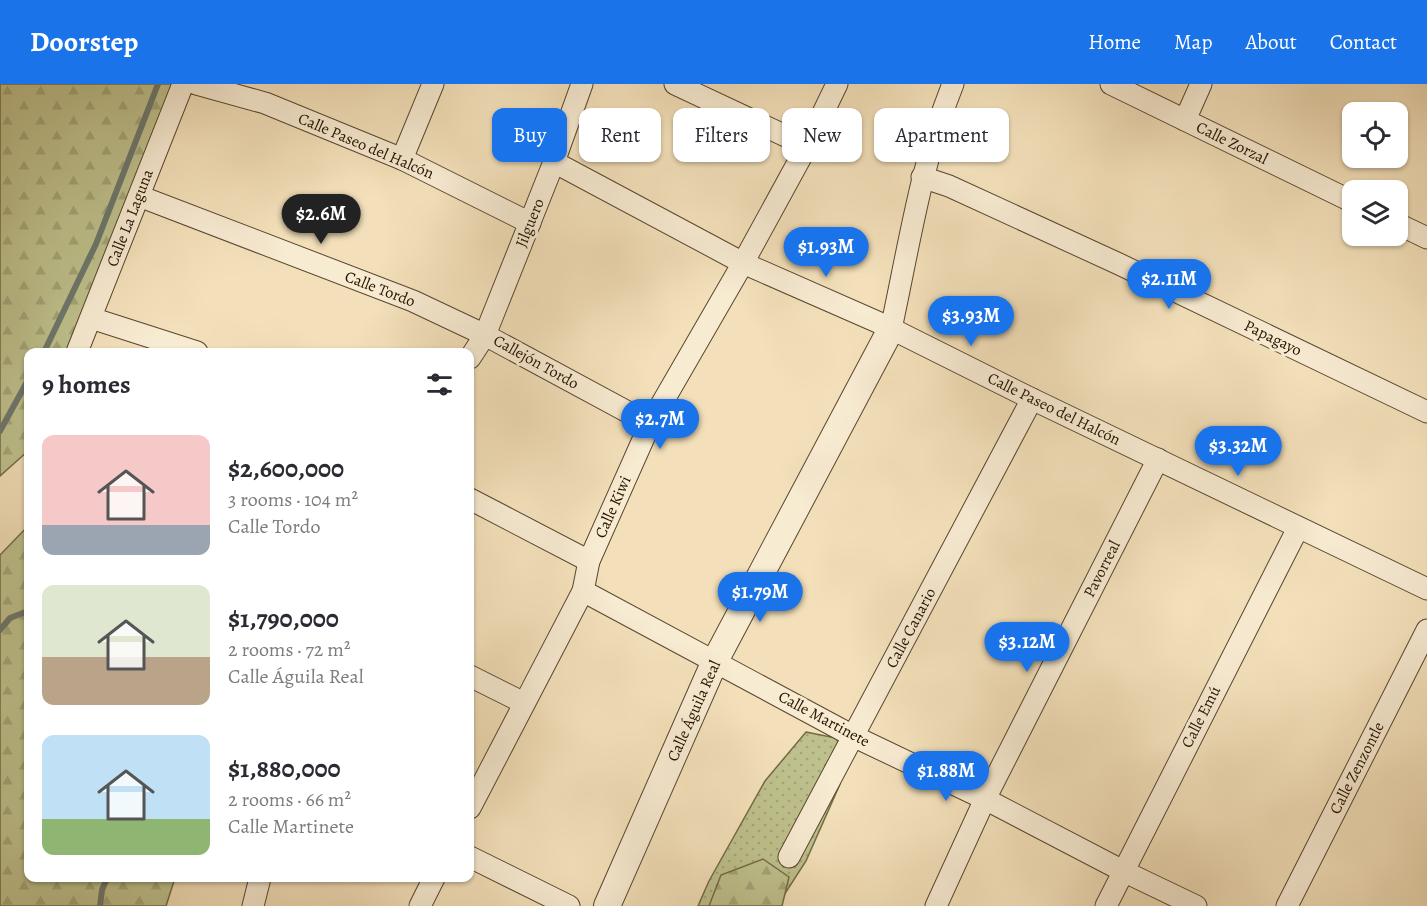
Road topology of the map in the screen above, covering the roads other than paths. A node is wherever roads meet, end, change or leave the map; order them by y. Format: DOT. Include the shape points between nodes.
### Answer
graph roads {
  1 [pos="182,84"];
  2 [pos="196,84"];
  3 [pos="433,84"];
  4 [pos="582,84"];
  5 [pos="675,84"];
  6 [pos="837,84"];
  7 [pos="953,84"];
  8 [pos="1110,84"];
  9 [pos="1201,84"];
  10 [pos="825,108"];
  11 [pos="1185,120"];
  12 [pos="567,126"];
  13 [pos="782,134"];
  14 [pos="402,159"];
  15 [pos="554,162"];
  16 [pos="798,162"];
  17 [pos="922,177"];
  18 [pos="139,196"];
  19 [pos="1342,197"];
  20 [pos="530,223"];
  21 [pos="1408,229"];
  22 [pos="1427,238"];
  23 [pos="743,263"];
  24 [pos="91,318"];
  25 [pos="891,329"];
  26 [pos="485,335"];
  27 [pos="79,348"];
  28 [pos="185,348"];
  29 [pos="474,352"];
  30 [pos="1032,399"];
  31 [pos="1427,412"];
  32 [pos="650,424"];
  33 [pos="1158,459"];
  34 [pos="474,501"];
  35 [pos="1298,528"];
  36 [pos="589,561"];
  37 [pos="1427,589"];
  38 [pos="583,591"];
  39 [pos="1427,630"];
  40 [pos="715,662"];
  41 [pos="474,678"];
  42 [pos="524,703"];
  43 [pos="853,736"];
  44 [pos="985,799"];
  45 [pos="474,800"];
  46 [pos="789,856"];
  47 [pos="474,859"];
  48 [pos="1123,871"];
  49 [pos="259,882"];
  50 [pos="432,882"];
  51 [pos="253,906"];
  52 [pos="420,906"];
  53 [pos="569,906"];
  54 [pos="607,906"];
  55 [pos="936,906"];
  56 [pos="1106,906"];
  57 [pos="1196,906"];
  58 [pos="1287,906"];
  1 -- 18 [label="street, Calle La Laguna"];
  2 -- 14 [label="street, Calle Paseo del Halcón" via="265,103"];
  3 -- 14 [label="street"];
  4 -- 12 [label="street, Jilguero"];
  5 -- 13 [label="street"];
  6 -- 10 [label="street, Calle Kiwi"];
  7 -- 17 [label="street"];
  8 -- 11 [label="street, Calle Zorzal"];
  9 -- 11 [label="street"];
  11 -- 19 [label="street, Calle Zorzal"];
  14 -- 20 [label="street, Calle Paseo del Halcón"];
  15 -- 20 [label="street, Jilguero"];
  15 -- 23 [label="street, Calle Paseo del Halcón"];
  16 -- 23 [label="street, Calle Kiwi"];
  17 -- 25 [label="street"];
  17 -- 31 [label="street, Papagayo" via="1119,264"];
  18 -- 24 [label="street, Calle La Laguna"];
  18 -- 26 [label="street, Calle Tordo" via="413,301"];
  20 -- 26 [label="street, Jilguero"];
  21 -- 22 [label="street"];
  23 -- 25 [label="street, Calle Paseo del Halcón"];
  23 -- 32 [label="street, Calle Kiwi"];
  24 -- 27 [label="street, Calle La Laguna"];
  24 -- 28 [label="street"];
  25 -- 30 [label="street, Calle Paseo del Halcón"];
  25 -- 40 [label="street, Calle Águila Real"];
  26 -- 29 [label="street, Jilguero"];
  26 -- 32 [label="street, Callejón Tordo"];
  30 -- 33 [label="street, Calle Paseo del Halcón"];
  30 -- 43 [label="street, Calle Canario"];
  32 -- 36 [label="street, Calle Kiwi"];
  33 -- 35 [label="street, Calle Paseo del Halcón"];
  33 -- 44 [label="street, Pavorreal"];
  34 -- 36 [label="street"];
  35 -- 37 [label="street, Calle Paseo del Halcón"];
  35 -- 48 [label="street, Calle Emú"];
  36 -- 38 [label="street, Calle Kiwi"];
  38 -- 40 [label="street, Calle Martinete"];
  38 -- 42 [label="street, Calle Kiwi"];
  39 -- 58 [label="street, Calle Zenzontle"];
  40 -- 43 [label="street, Calle Martinete"];
  40 -- 54 [label="street, Calle Águila Real"];
  41 -- 42 [label="street"];
  42 -- 45 [label="street, Calle Kiwi"];
  43 -- 44 [label="street, Calle Martinete"];
  43 -- 46 [label="street, Calle Canario"];
  44 -- 48 [label="street, Calle Martinete"];
  44 -- 55 [label="street, Pavorreal"];
  47 -- 53 [label="street"];
  48 -- 56 [label="street, Calle Emú"];
  48 -- 57 [label="street, Calle Martinete"];
  49 -- 51 [label="street"];
  50 -- 52 [label="street"];
}
